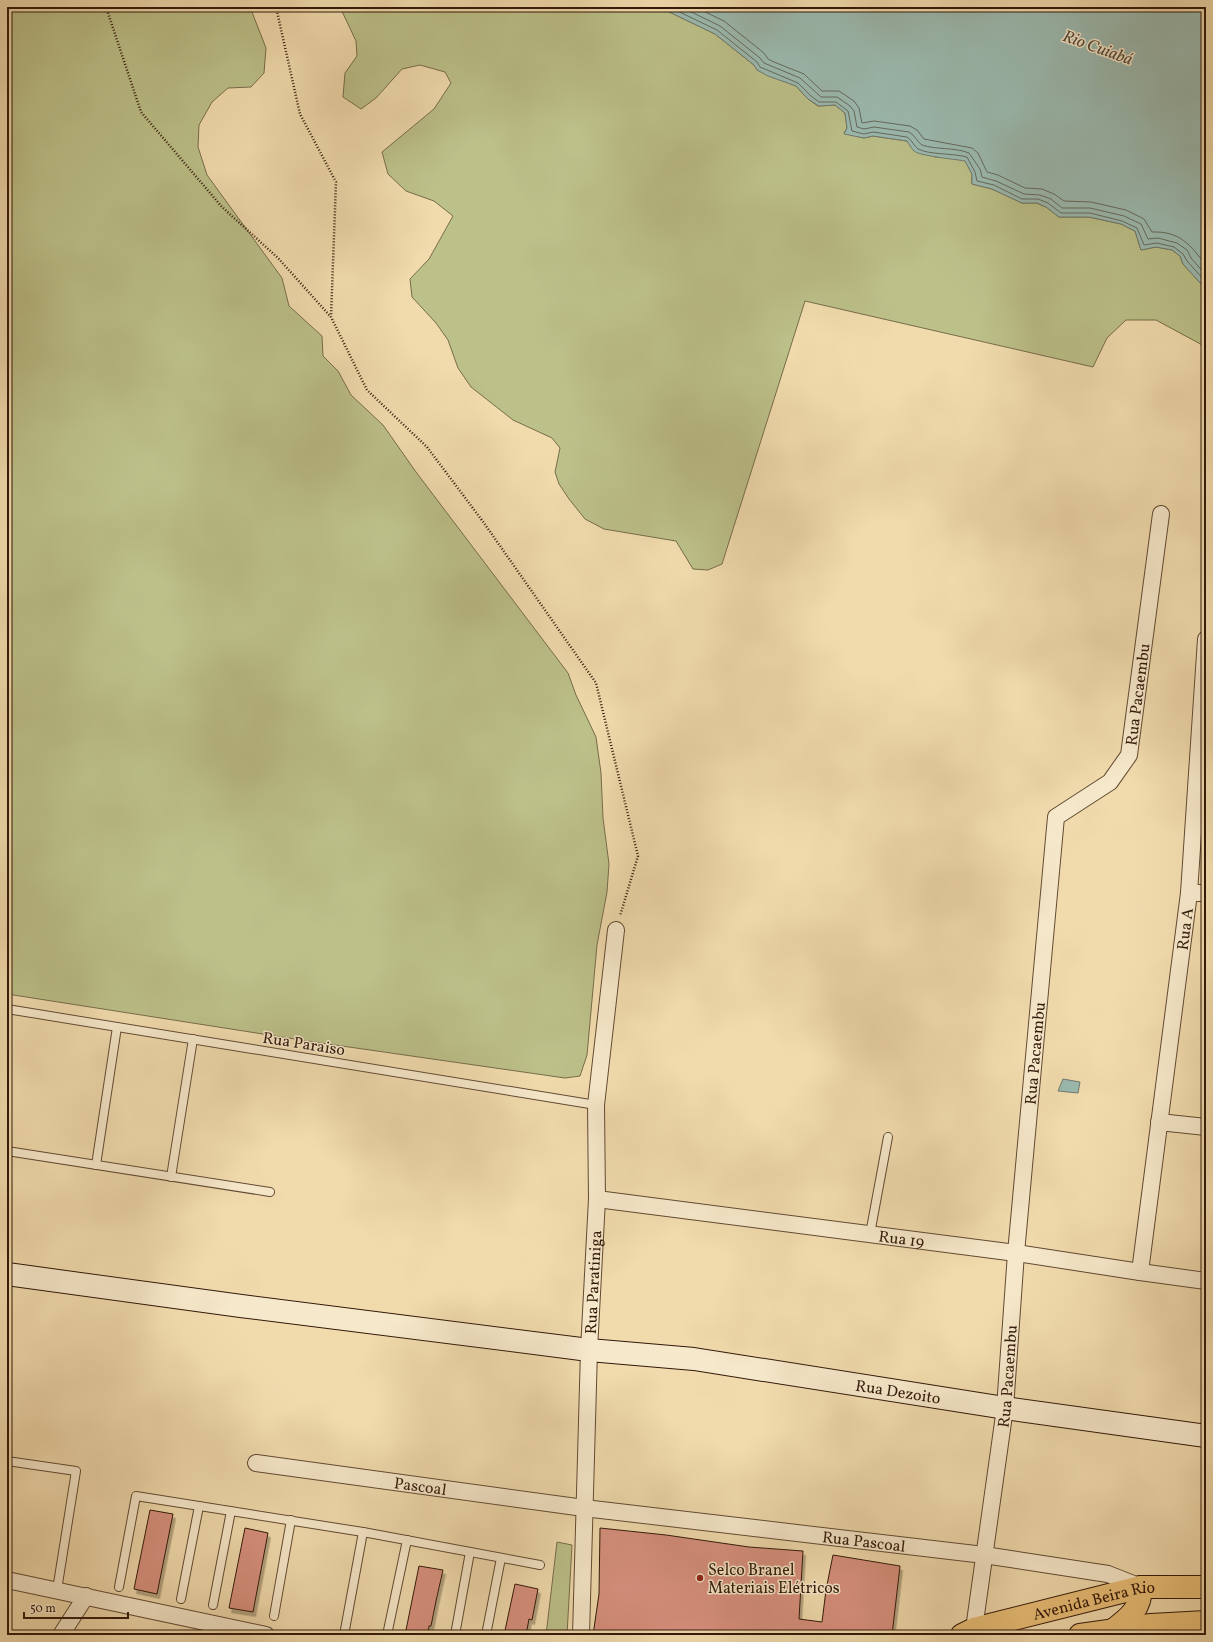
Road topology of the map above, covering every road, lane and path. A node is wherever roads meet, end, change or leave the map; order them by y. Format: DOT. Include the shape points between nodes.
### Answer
graph roads {
  1 [pos="106,7"];
  2 [pos="276,7"];
  3 [pos="331,317"];
  4 [pos="1161,514"];
  5 [pos="1206,639"];
  6 [pos="1189,892"];
  7 [pos="1206,893"];
  8 [pos="616,930"];
  9 [pos="7,1009"];
  10 [pos="117,1027"];
  11 [pos="193,1039"];
  12 [pos="596,1105"];
  13 [pos="1158,1122"];
  14 [pos="1206,1127"];
  15 [pos="888,1136"];
  16 [pos="7,1151"];
  17 [pos="96,1165"];
  18 [pos="171,1177"];
  19 [pos="270,1192"];
  20 [pos="597,1199"];
  21 [pos="870,1234"];
  22 [pos="1016,1253"];
  23 [pos="1140,1272"];
  24 [pos="7,1274"];
  25 [pos="1206,1281"];
  26 [pos="590,1350"];
  27 [pos="1005,1408"];
  28 [pos="1206,1436"];
  29 [pos="7,1461"];
  30 [pos="256,1463"];
  31 [pos="199,1506"];
  32 [pos="584,1508"];
  33 [pos="231,1511"];
  34 [pos="291,1520"];
  35 [pos="363,1532"];
  36 [pos="406,1540"];
  37 [pos="470,1552"];
  38 [pos="984,1555"];
  39 [pos="501,1558"];
  40 [pos="540,1565"];
  41 [pos="7,1580"];
  42 [pos="119,1587"];
  43 [pos="1141,1587"];
  44 [pos="1206,1587"];
  45 [pos="57,1590"];
  46 [pos="86,1596"];
  47 [pos="181,1599"];
  48 [pos="213,1605"];
  49 [pos="274,1616"];
  50 [pos="1206,1622"];
  51 [pos="1113,1630"];
  52 [pos="238,1632"];
  53 [pos="968,1632"];
  54 [pos="61,1635"];
  55 [pos="266,1635"];
  56 [pos="344,1635"];
  57 [pos="388,1635"];
  58 [pos="455,1635"];
  59 [pos="486,1635"];
  60 [pos="581,1635"];
  61 [pos="1080,1635"];
  1 -- 3 [label="path" via="141,112 222,207 278,258"];
  2 -- 3 [label="path" via="300,114 336,182"];
  3 -- 8 [label="path" via="367,390 427,447 484,523 596,683 638,856"];
  4 -- 22 [label="street, Rua Pacaembu" via="1129,755 1110,782 1056,817"];
  5 -- 6 [label="street, Rua A"];
  6 -- 7 [label="street"];
  6 -- 13 [label="street, Rua A"];
  8 -- 12 [label="street, Rua Paratiniga"];
  9 -- 10 [label="lane, Rua Paraiso"];
  10 -- 11 [label="lane, Rua Paraiso"];
  10 -- 17 [label="lane"];
  11 -- 12 [label="lane, Rua Paraiso"];
  11 -- 18 [label="lane"];
  12 -- 20 [label="street, Rua Paratiniga"];
  13 -- 14 [label="street"];
  13 -- 23 [label="street, Rua A"];
  15 -- 21 [label="lane"];
  16 -- 17 [label="lane"];
  17 -- 18 [label="lane"];
  18 -- 19 [label="lane"];
  20 -- 21 [label="street, Rua 19"];
  20 -- 26 [label="street, Rua Paratiniga"];
  21 -- 22 [label="street, Rua 19"];
  22 -- 23 [label="street, Rua 19"];
  22 -- 27 [label="street, Rua Pacaembu"];
  23 -- 25 [label="street, Rua 19"];
  24 -- 26 [label="street, Rua Dezoito"];
  26 -- 27 [label="street, Rua Dezoito" via="694,1359"];
  26 -- 32 [label="street, Rua Paratiniga"];
  27 -- 28 [label="street, Rua Dezoito"];
  27 -- 38 [label="street, Rua Pacaembu"];
  29 -- 45 [label="lane" via="76,1471"];
  30 -- 32 [label="street, Pascoal"];
  31 -- 33 [label="lane"];
  31 -- 42 [label="lane" via="136,1496"];
  31 -- 47 [label="lane"];
  32 -- 38 [label="street, Rua Pascoal"];
  32 -- 60 [label="street, Rua Paratiniga"];
  33 -- 34 [label="lane"];
  33 -- 48 [label="lane"];
  34 -- 35 [label="lane"];
  34 -- 49 [label="lane"];
  35 -- 36 [label="lane"];
  35 -- 56 [label="lane"];
  36 -- 37 [label="lane"];
  36 -- 57 [label="lane"];
  37 -- 39 [label="lane"];
  37 -- 58 [label="lane"];
  38 -- 43 [label="street, Rua Pascoal" via="1108,1574"];
  38 -- 53 [label="street, Rua Pacaembu"];
  39 -- 40 [label="lane"];
  39 -- 59 [label="lane"];
  41 -- 45 [label="street"];
  43 -- 44 [label="main road, Avenida Beira Rio"];
  43 -- 51 [label="main road" via="1141,1596 1134,1611"];
  43 -- 53 [label="main road, Avenida Beira Rio"];
  45 -- 46 [label="street"];
  46 -- 52 [label="street"];
  46 -- 54 [label="street"];
  50 -- 51 [label="main road, Avenida Beira Rio"];
  51 -- 61 [label="main road, Avenida Beira Rio"];
  52 -- 55 [label="street"];
}
